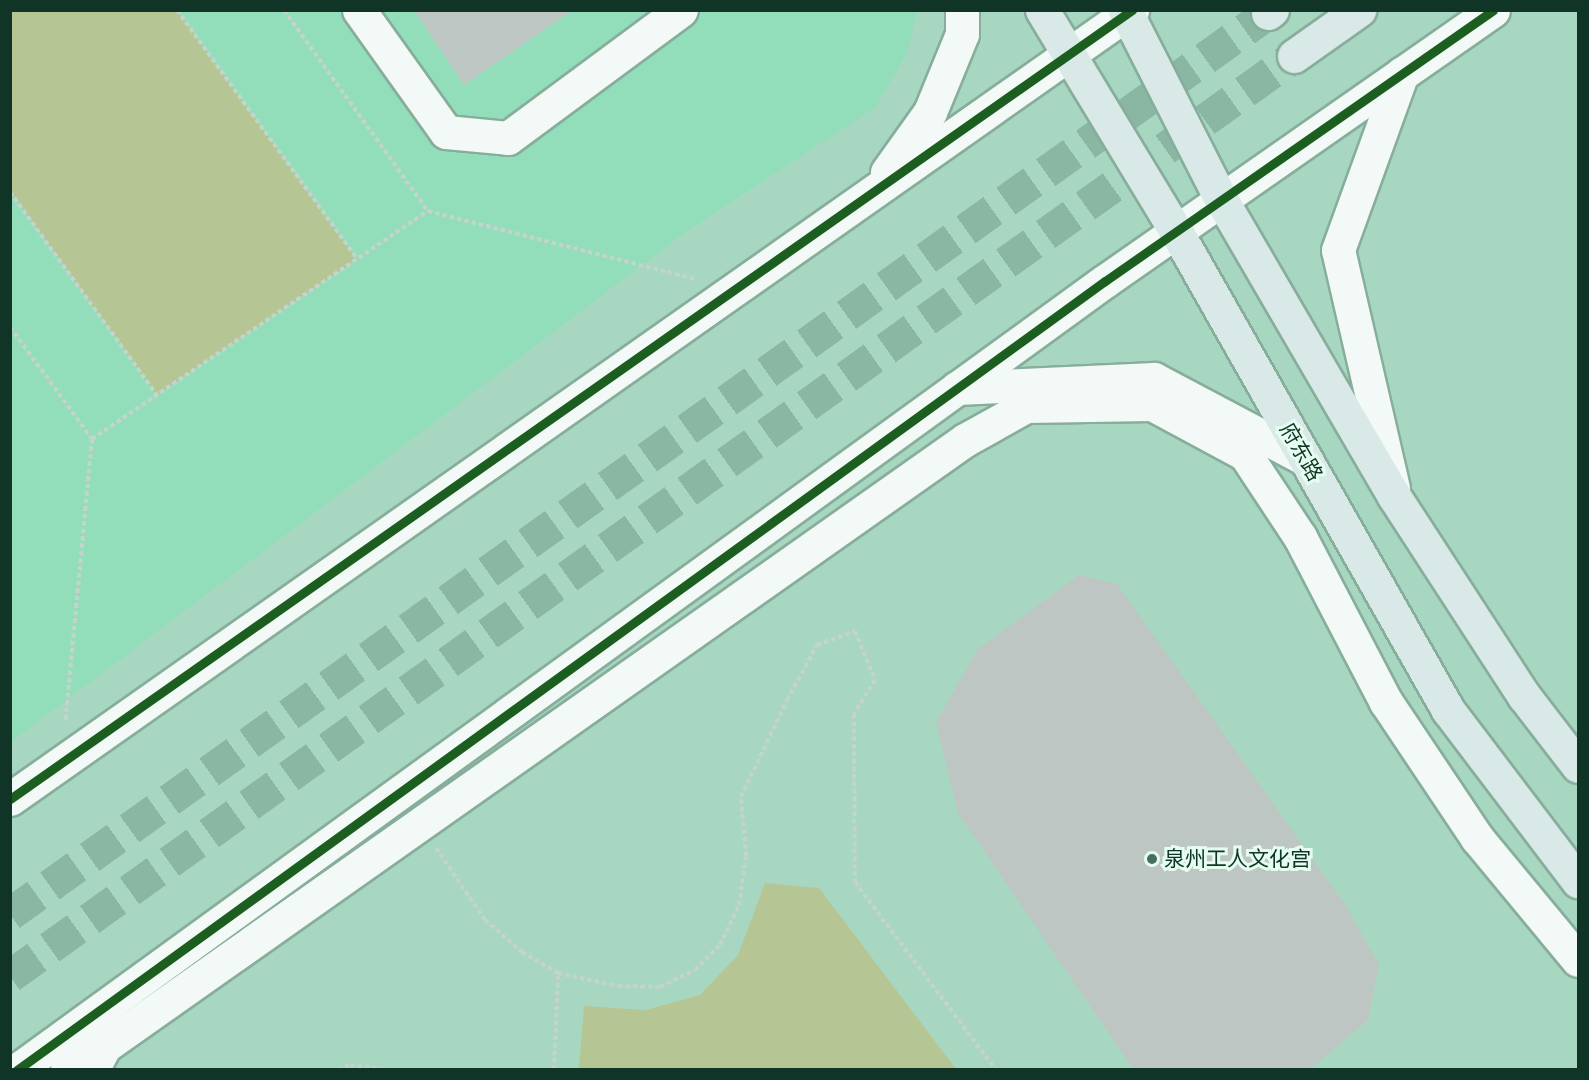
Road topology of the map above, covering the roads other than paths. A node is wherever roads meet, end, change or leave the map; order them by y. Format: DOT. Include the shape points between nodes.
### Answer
graph roads {
  1 [pos="359,10"];
  2 [pos="681,10"];
  3 [pos="962,10"];
  4 [pos="1042,10"];
  5 [pos="1359,10"];
  6 [pos="1492,10"];
  7 [pos="1128,12"];
  8 [pos="1067,56"];
  9 [pos="1293,56"];
  10 [pos="1402,73"];
  11 [pos="872,193"];
  12 [pos="1221,199"];
  13 [pos="1176,231"];
  14 [pos="957,388"];
  15 [pos="1305,459"];
  16 [pos="1394,496"];
  17 [pos="1578,766"];
  18 [pos="10,799"];
  19 [pos="1578,881"];
  20 [pos="1578,960"];
  21 [pos="91,1016"];
  22 [pos="17,1070"];
  23 [pos="67,1070"];
  24 [pos="92,1070"];
  1 -- 2 [label="street" via="446,132 508,138"];
  3 -- 11 [label="street" via="962,34 930,112"];
  4 -- 8 [label="main road, 府东路"];
  5 -- 9 [label="main road"];
  6 -- 10 [label="street"];
  7 -- 8 [label="street"];
  7 -- 12 [label="main road"];
  8 -- 11 [label="street"];
  8 -- 13 [label="main road, 府东路"];
  10 -- 12 [label="street"];
  10 -- 16 [label="street" via="1338,250"];
  11 -- 18 [label="street"];
  12 -- 13 [label="street"];
  12 -- 16 [label="main road"];
  13 -- 14 [label="street"];
  13 -- 15 [label="main road, 府东路"];
  14 -- 15 [label="street" via="1154,379"];
  14 -- 21 [label="street"];
  15 -- 19 [label="main road, 府东路" via="1448,710"];
  16 -- 17 [label="main road" via="1524,696"];
  20 -- 24 [label="street" via="1477,838 1386,702 1300,537 1245,454 1152,404 1026,406 965,440 105,1046"];
  21 -- 22 [label="street"];
  21 -- 23 [label="street"];
}
